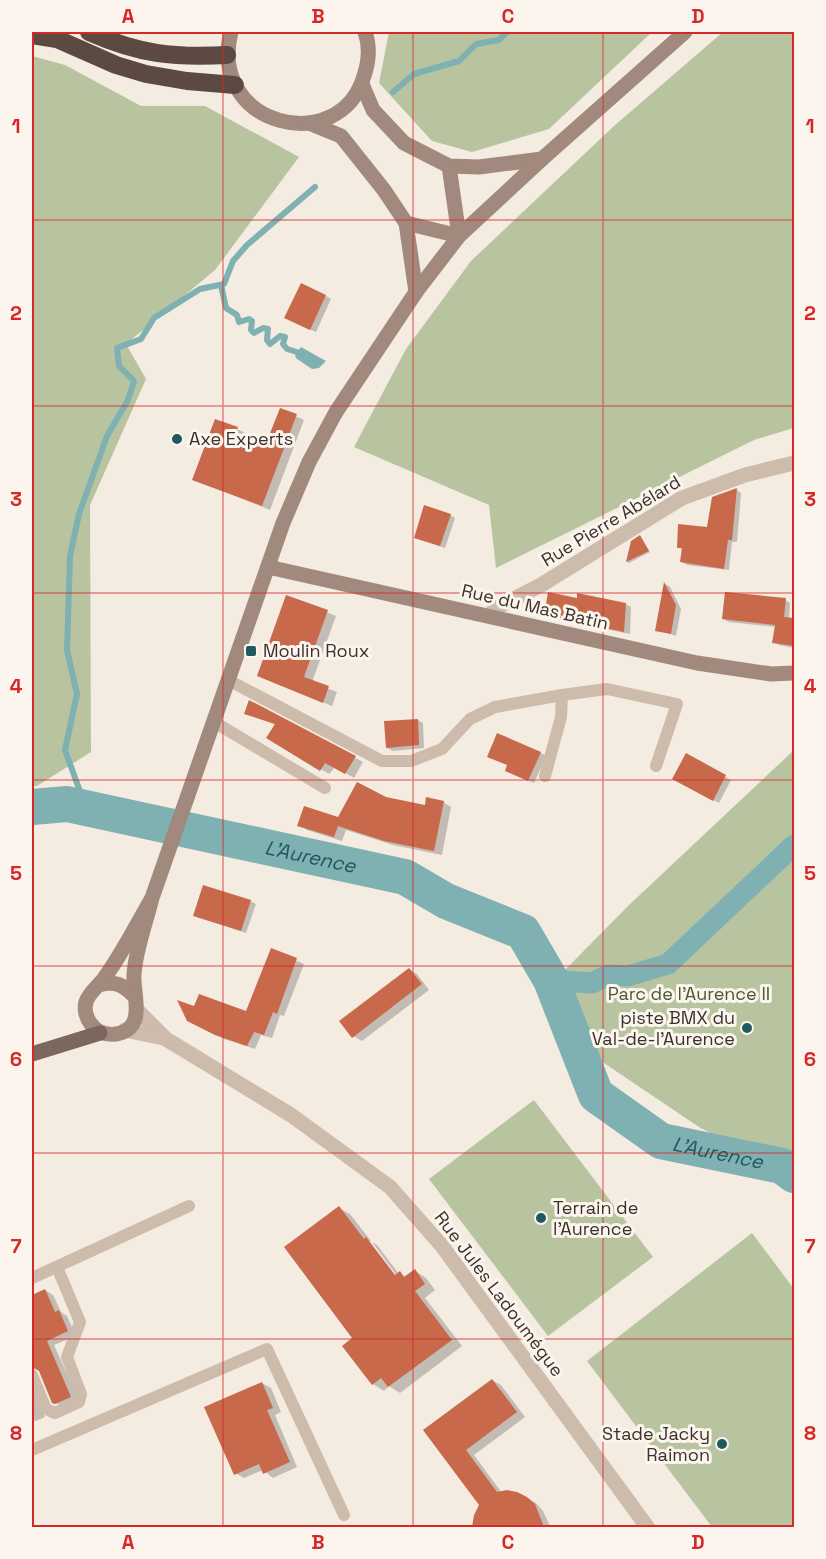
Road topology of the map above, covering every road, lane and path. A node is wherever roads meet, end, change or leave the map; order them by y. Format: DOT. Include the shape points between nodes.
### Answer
graph roads {
  1 [pos="89,32"];
  2 [pos="231,32"];
  3 [pos="365,32"];
  4 [pos="685,32"];
  5 [pos="32,35"];
  6 [pos="227,55"];
  7 [pos="362,84"];
  8 [pos="235,85"];
  9 [pos="309,123"];
  10 [pos="542,159"];
  11 [pos="449,166"];
  12 [pos="406,223"];
  13 [pos="459,236"];
  14 [pos="416,292"];
  15 [pos="795,463"];
  16 [pos="268,567"];
  17 [pos="489,616"];
  18 [pos="795,673"];
  19 [pos="230,681"];
  20 [pos="562,695"];
  21 [pos="214,722"];
  22 [pos="656,766"];
  23 [pos="545,776"];
  24 [pos="325,788"];
  25 [pos="152,898"];
  26 [pos="99,985"];
  27 [pos="135,1003"];
  28 [pos="125,1030"];
  29 [pos="100,1033"];
  30 [pos="166,1039"];
  31 [pos="32,1054"];
  32 [pos="189,1206"];
  33 [pos="57,1267"];
  34 [pos="32,1278"];
  35 [pos="32,1375"];
  36 [pos="32,1450"];
  37 [pos="344,1515"];
  38 [pos="648,1527"];
  1 -- 6 [label="highway" via="118,45 156,54"];
  2 -- 6 [label="main road"];
  3 -- 7 [label="main road" via="369,63"];
  4 -- 10 [label="main road"];
  5 -- 8 [label="highway" via="57,39 146,74"];
  6 -- 8 [label="main road"];
  7 -- 9 [label="main road" via="349,103 330,116"];
  7 -- 11 [label="main road" via="374,110 404,143"];
  8 -- 9 [label="main road" via="248,103 266,116 287,123"];
  9 -- 12 [label="main road" via="341,136"];
  10 -- 11 [label="main road" via="479,167"];
  10 -- 13 [label="main road"];
  11 -- 13 [label="main road"];
  12 -- 13 [label="main road"];
  12 -- 14 [label="main road"];
  13 -- 14 [label="main road"];
  14 -- 16 [label="main road" via="314,452"];
  15 -- 17 [label="street, Rue Pierre Abélard" via="745,475 682,498 541,585 496,608"];
  16 -- 17 [label="main road, Rue du Mas Batin"];
  16 -- 19 [label="main road"];
  17 -- 18 [label="main road, Rue du Mas Batin" via="697,663 771,674"];
  19 -- 20 [label="lane" via="382,761 411,761 442,749 470,719 495,707"];
  19 -- 21 [label="main road"];
  20 -- 22 [label="lane" via="608,689 677,704"];
  20 -- 23 [label="lane" via="561,717"];
  21 -- 24 [label="lane"];
  21 -- 25 [label="main road"];
  25 -- 26 [label="main road"];
  25 -- 27 [label="main road" via="136,957"];
  26 -- 27 [label="main road" via="112,982 124,986"];
  26 -- 29 [label="main road" via="86,1001 86,1011 88,1021"];
  27 -- 28 [label="main road" via="135,1022"];
  27 -- 30 [label="street, Rue Jules Ladoumégue"];
  28 -- 29 [label="main road" via="113,1035"];
  28 -- 30 [label="street, Rue Jules Ladoumégue"];
  29 -- 31 [label="main road"];
  30 -- 38 [label="street, Rue Jules Ladoumégue" via="291,1115 390,1187 442,1246"];
  32 -- 33 [label="lane"];
  33 -- 34 [label="lane"];
  33 -- 35 [label="lane" via="80,1322 67,1358 81,1394 79,1402 55,1413 46,1409"];
  36 -- 37 [label="lane" via="267,1349"];
}
